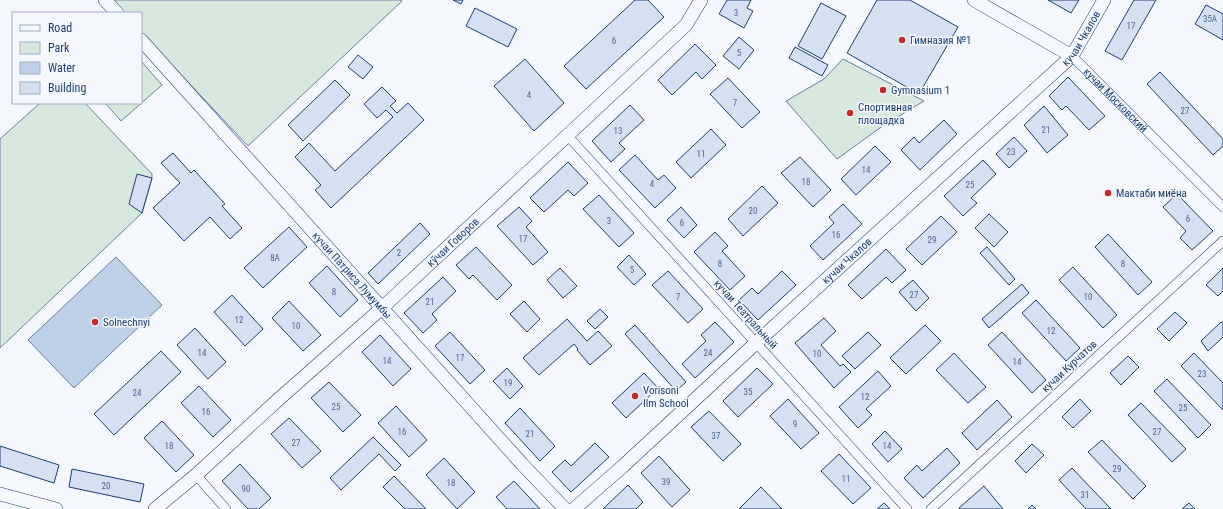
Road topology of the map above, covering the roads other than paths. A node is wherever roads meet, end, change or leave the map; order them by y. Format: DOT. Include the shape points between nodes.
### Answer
graph roads {
  1 [pos="105,0"];
  2 [pos="701,0"];
  3 [pos="974,0"];
  4 [pos="1104,0"];
  5 [pos="116,12"];
  6 [pos="142,41"];
  7 [pos="1072,56"];
  8 [pos="567,135"];
  9 [pos="1223,206"];
  10 [pos="1223,241"];
  11 [pos="382,308"];
  12 [pos="756,343"];
  13 [pos="196,475"];
  14 [pos="0,494"];
  15 [pos="56,509"];
  16 [pos="155,509"];
  17 [pos="226,509"];
  18 [pos="564,509"];
  19 [pos="574,509"];
  20 [pos="907,509"];
  21 [pos="930,509"];
  1 -- 5 [label="street"];
  2 -- 8 [label="street, кӯчаи Говоров" via="686,25"];
  3 -- 7 [label="street, кучаи Московский"];
  4 -- 7 [label="street, кучаи Чкалов"];
  6 -- 11 [label="street, кучаи Патриса Лумумбы"];
  7 -- 9 [label="street, кучаи Московский"];
  7 -- 12 [label="street, кучаи Чкалов"];
  8 -- 11 [label="street, кӯчаи Говоров"];
  8 -- 12 [label="street, кучаи Театральный"];
  10 -- 21 [label="street, кучаи Курчатов"];
  11 -- 13 [label="street, кӯчаи Говоров"];
  11 -- 18 [label="street, кучаи Патриса Лумумбы"];
  12 -- 19 [label="street, кучаи Чкалов"];
  12 -- 20 [label="street, кучаи Театральный"];
  13 -- 16 [label="street, кӯчаи Говоров"];
  13 -- 17 [label="street"];
  14 -- 15 [label="street"];
}
